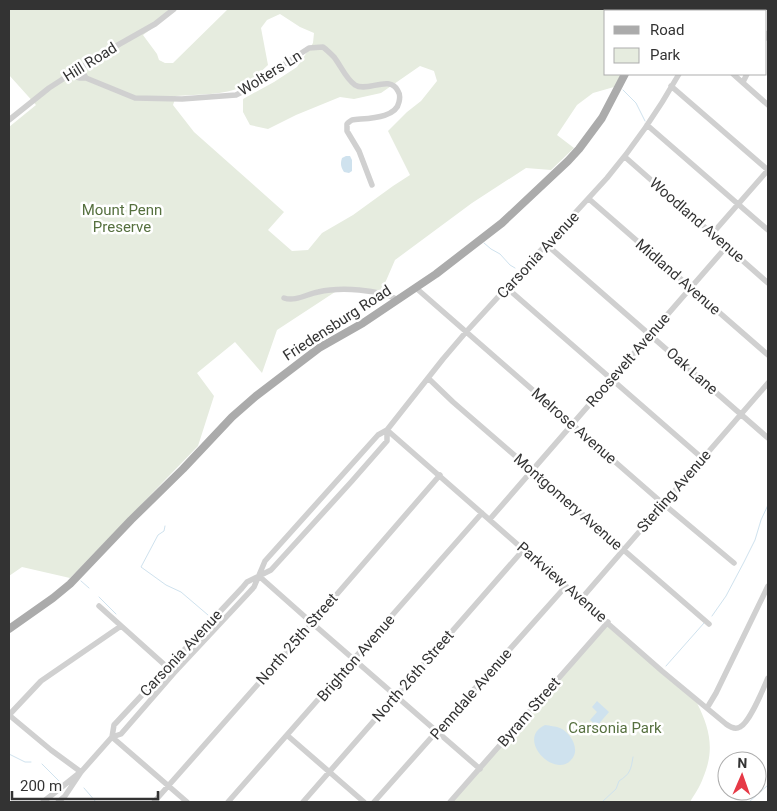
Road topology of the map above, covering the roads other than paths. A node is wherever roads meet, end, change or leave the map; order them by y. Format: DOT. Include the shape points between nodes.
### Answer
graph roads {
  1 [pos="174,9"];
  2 [pos="80,68"];
  3 [pos="69,75"];
  4 [pos="624,75"];
  5 [pos="677,75"];
  6 [pos="734,75"];
  7 [pos="746,75"];
  8 [pos="86,78"];
  9 [pos="742,82"];
  10 [pos="671,86"];
  11 [pos="768,106"];
  12 [pos="9,120"];
  13 [pos="648,125"];
  14 [pos="625,157"];
  15 [pos="768,170"];
  16 [pos="372,185"];
  17 [pos="588,199"];
  18 [pos="739,204"];
  19 [pos="768,230"];
  20 [pos="712,234"];
  21 [pos="547,245"];
  22 [pos="726,246"];
  23 [pos="768,283"];
  24 [pos="691,287"];
  25 [pos="416,288"];
  26 [pos="507,288"];
  27 [pos="284,298"];
  28 [pos="398,300"];
  29 [pos="466,332"];
  30 [pos="650,334"];
  31 [pos="768,355"];
  32 [pos="428,378"];
  33 [pos="611,379"];
  34 [pos="768,383"];
  35 [pos="741,414"];
  36 [pos="572,424"];
  37 [pos="387,430"];
  38 [pos="768,438"];
  39 [pos="702,458"];
  40 [pos="532,470"];
  41 [pos="440,475"];
  42 [pos="663,504"];
  43 [pos="482,512"];
  44 [pos="490,519"];
  45 [pos="524,549"];
  46 [pos="623,550"];
  47 [pos="734,563"];
  48 [pos="259,576"];
  49 [pos="566,586"];
  50 [pos="768,586"];
  51 [pos="581,598"];
  52 [pos="766,598"];
  53 [pos="99,606"];
  54 [pos="608,622"];
  55 [pos="312,623"];
  56 [pos="709,624"];
  57 [pos="121,626"];
  58 [pos="9,629"];
  59 [pos="354,660"];
  60 [pos="167,667"];
  61 [pos="768,678"];
  62 [pos="396,696"];
  63 [pos="707,708"];
  64 [pos="9,715"];
  65 [pos="438,732"];
  66 [pos="288,736"];
  67 [pos="112,737"];
  68 [pos="480,769"];
  69 [pos="81,772"];
  70 [pos="330,772"];
  71 [pos="168,786"];
  72 [pos="43,802"];
  73 [pos="58,802"];
  74 [pos="154,802"];
  75 [pos="187,802"];
  76 [pos="228,802"];
  77 [pos="303,802"];
  78 [pos="364,802"];
  79 [pos="374,802"];
  80 [pos="450,802"];
  1 -- 2 [label="street, Hill Road" via="155,24"];
  2 -- 3 [label="street, Hill Road"];
  2 -- 8 [label="street"];
  3 -- 8 [label="street"];
  3 -- 12 [label="street, Hill Road"];
  4 -- 25 [label="main road, Friedensburg Road" via="595,129 568,161 502,223"];
  5 -- 10 [label="street, Carsonia Avenue"];
  6 -- 9 [label="street"];
  7 -- 9 [label="street"];
  8 -- 16 [label="street, Wolters Ln" via="134,98 236,95 309,48 323,47 334,56 356,86 388,84 400,95 399,104 393,112 352,120 347,124 347,131 359,150"];
  9 -- 11 [label="street"];
  10 -- 13 [label="street, Carsonia Avenue"];
  10 -- 15 [label="street"];
  13 -- 14 [label="street, Carsonia Avenue"];
  13 -- 18 [label="street"];
  14 -- 17 [label="street, Carsonia Avenue"];
  14 -- 20 [label="street, Woodland Avenue"];
  15 -- 18 [label="street"];
  17 -- 21 [label="street, Carsonia Avenue"];
  17 -- 24 [label="street, Midland Avenue"];
  18 -- 19 [label="street"];
  18 -- 20 [label="street"];
  20 -- 22 [label="street, Woodland Avenue"];
  21 -- 26 [label="street, Carsonia Avenue"];
  21 -- 30 [label="street, Oak Lane"];
  22 -- 23 [label="street, Woodland Avenue"];
  22 -- 24 [label="street, Roosevelt Avenue"];
  24 -- 30 [label="street, Roosevelt Avenue"];
  24 -- 31 [label="street, Midland Avenue"];
  25 -- 28 [label="main road, Friedensburg Road"];
  25 -- 29 [label="street, Melrose Avenue"];
  26 -- 29 [label="street, Carsonia Avenue"];
  26 -- 33 [label="street"];
  27 -- 28 [label="street" via="293,300 318,292 346,289 375,292"];
  28 -- 58 [label="main road, Friedensburg Road" via="319,348 232,417 70,584"];
  29 -- 32 [label="street, Carsonia Avenue"];
  29 -- 36 [label="street, Melrose Avenue"];
  30 -- 33 [label="street, Roosevelt Avenue"];
  30 -- 35 [label="street, Oak Lane"];
  32 -- 37 [label="street, Carsonia Avenue"];
  32 -- 40 [label="street, Montgomery Avenue"];
  33 -- 36 [label="street, Roosevelt Avenue"];
  33 -- 39 [label="street"];
  34 -- 35 [label="street, Sterling Avenue"];
  35 -- 38 [label="street, Oak Lane"];
  35 -- 39 [label="street, Sterling Avenue"];
  36 -- 40 [label="street, Roosevelt Avenue"];
  36 -- 42 [label="street, Melrose Avenue"];
  37 -- 41 [label="street, Parkview Avenue"];
  37 -- 48 [label="street, Carsonia Avenue" via="378,435 265,561"];
  37 -- 48 [label="street, Carsonia Avenue" via="387,441 352,482 271,570"];
  39 -- 42 [label="street, Sterling Avenue"];
  40 -- 44 [label="street, Roosevelt Avenue"];
  40 -- 46 [label="street, Montgomery Avenue"];
  41 -- 43 [label="street, Parkview Avenue"];
  41 -- 55 [label="street, North 25th Street"];
  42 -- 46 [label="street, Sterling Avenue"];
  42 -- 47 [label="street, Melrose Avenue"];
  43 -- 44 [label="street, Parkview Avenue"];
  43 -- 59 [label="street, Brighton Avenue"];
  44 -- 45 [label="street, Parkview Avenue"];
  45 -- 49 [label="street, Parkview Avenue"];
  45 -- 62 [label="street, North 26th Street"];
  46 -- 51 [label="street, Sterling Avenue"];
  46 -- 56 [label="street, Montgomery Avenue"];
  48 -- 55 [label="street"];
  48 -- 60 [label="street, Carsonia Avenue" via="247,582"];
  48 -- 67 [label="street, Carsonia Avenue" via="254,587 121,734"];
  49 -- 51 [label="street, Parkview Avenue"];
  49 -- 65 [label="street, Penndale Avenue"];
  50 -- 52 [label="street"];
  51 -- 54 [label="street, Parkview Avenue"];
  52 -- 63 [label="street"];
  53 -- 57 [label="street"];
  54 -- 63 [label="street, Parkview Avenue"];
  54 -- 68 [label="street, Byram Street"];
  55 -- 59 [label="street"];
  55 -- 71 [label="street, North 25th Street"];
  57 -- 60 [label="street"];
  57 -- 64 [label="street" via="41,681"];
  59 -- 62 [label="street"];
  59 -- 66 [label="street, Brighton Avenue"];
  60 -- 67 [label="street, Carsonia Avenue" via="114,725"];
  61 -- 63 [label="street, Parkview Avenue" via="748,719 740,728 731,728"];
  62 -- 65 [label="street"];
  62 -- 70 [label="street, North 26th Street"];
  64 -- 69 [label="street"];
  65 -- 68 [label="street"];
  65 -- 79 [label="street, Penndale Avenue"];
  66 -- 70 [label="street"];
  66 -- 76 [label="street, Brighton Avenue"];
  67 -- 69 [label="street, Carsonia Avenue"];
  67 -- 71 [label="street"];
  68 -- 80 [label="street, Byram Street"];
  69 -- 72 [label="street, Carsonia Avenue"];
  69 -- 73 [label="street, Carsonia Avenue" via="66,796"];
  70 -- 77 [label="street, North 26th Street"];
  70 -- 78 [label="street"];
  71 -- 74 [label="street, North 25th Street"];
  71 -- 75 [label="street"];
}
